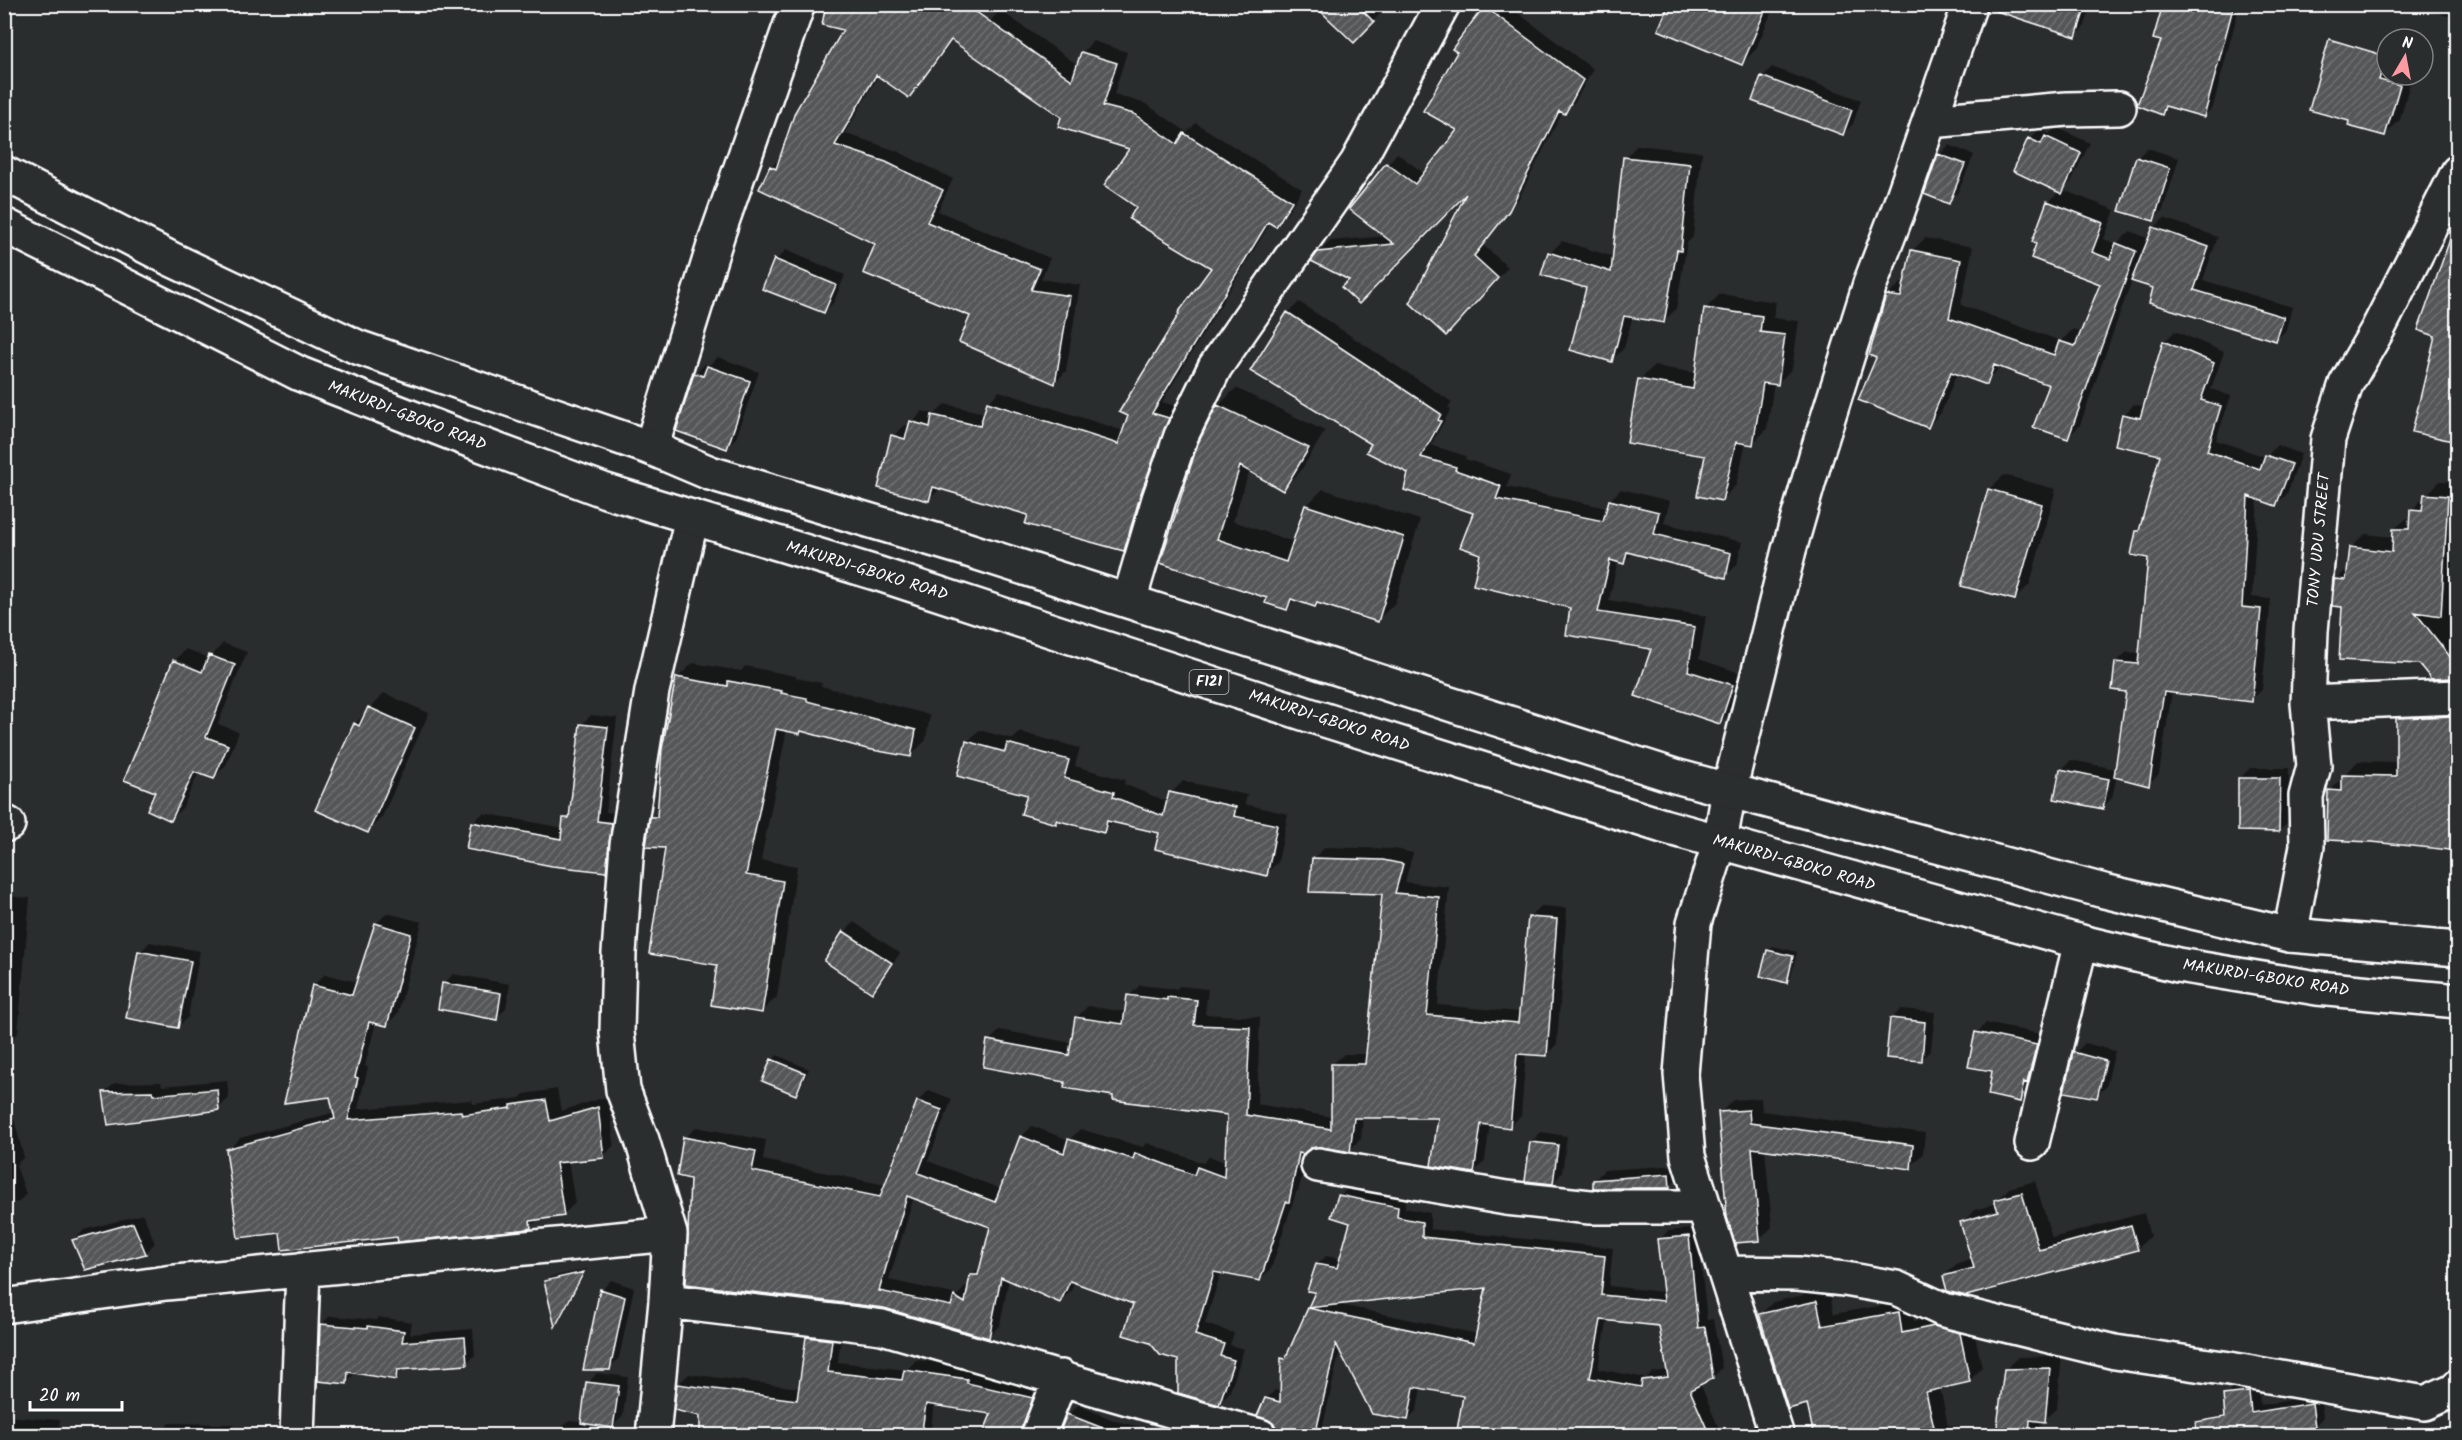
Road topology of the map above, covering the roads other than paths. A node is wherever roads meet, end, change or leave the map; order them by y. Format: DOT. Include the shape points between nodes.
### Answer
graph roads {
  1 [pos="798,4"];
  2 [pos="1443,4"];
  3 [pos="1970,4"];
  4 [pos="2119,108"];
  5 [pos="1930,121"];
  6 [pos="2457,172"];
  7 [pos="4,173"];
  8 [pos="4,225"];
  9 [pos="651,448"];
  10 [pos="692,517"];
  11 [pos="1129,601"];
  12 [pos="2457,696"];
  13 [pos="2308,703"];
  14 [pos="1729,791"];
  15 [pos="1720,842"];
  16 [pos="2290,935"];
  17 [pos="2081,942"];
  18 [pos="2457,949"];
  19 [pos="2457,1001"];
  20 [pos="2032,1143"];
  21 [pos="1318,1165"];
  22 [pos="1704,1207"];
  23 [pos="670,1234"];
  24 [pos="303,1269"];
  25 [pos="1726,1273"];
  26 [pos="666,1301"];
  27 [pos="4,1306"];
  28 [pos="1061,1377"];
  29 [pos="2457,1386"];
  30 [pos="1206,1428"];
  31 [pos="297,1436"];
  32 [pos="653,1436"];
  33 [pos="1038,1436"];
  34 [pos="1260,1436"];
  35 [pos="1777,1436"];
  1 -- 9 [label="street" via="718,233"];
  2 -- 11 [label="street" via="1358,163 1215,367 1182,436"];
  3 -- 5 [label="street"];
  4 -- 5 [label="street"];
  5 -- 14 [label="street" via="1859,301 1789,550"];
  6 -- 13 [label="street, TONY UDU STREET" via="2346,384 2328,439"];
  7 -- 9 [label="street" via="171,259 357,347"];
  8 -- 10 [label="street, MAKURDI-GBOKO ROAD / F121" via="300,374 606,491"];
  9 -- 11 [label="street" via="710,473"];
  10 -- 15 [label="street, MAKURDI-GBOKO ROAD / F121"];
  10 -- 23 [label="street" via="652,691 627,845 619,953 617,1020 623,1090"];
  11 -- 14 [label="street"];
  12 -- 13 [label="street"];
  13 -- 16 [label="street, TONY UDU STREET" via="2314,766 2306,796 2307,846"];
  14 -- 15 [label="street"];
  14 -- 16 [label="street" via="2103,891"];
  15 -- 17 [label="street, MAKURDI-GBOKO ROAD / F121"];
  15 -- 22 [label="street" via="1694,923 1682,1074 1688,1156"];
  16 -- 18 [label="street"];
  17 -- 19 [label="street, MAKURDI-GBOKO ROAD / F121" via="2178,965 2317,988"];
  17 -- 20 [label="street"];
  21 -- 22 [label="street" via="1506,1198 1590,1208"];
  22 -- 25 [label="street"];
  23 -- 24 [label="street"];
  23 -- 26 [label="street"];
  24 -- 27 [label="street"];
  24 -- 31 [label="street"];
  25 -- 29 [label="street" via="1798,1274 1865,1282 1896,1288 1944,1310 2115,1352 2425,1403"];
  25 -- 35 [label="street"];
  26 -- 28 [label="street" via="882,1327"];
  26 -- 32 [label="street"];
  28 -- 30 [label="street"];
  28 -- 33 [label="street"];
  30 -- 34 [label="street"];
}
